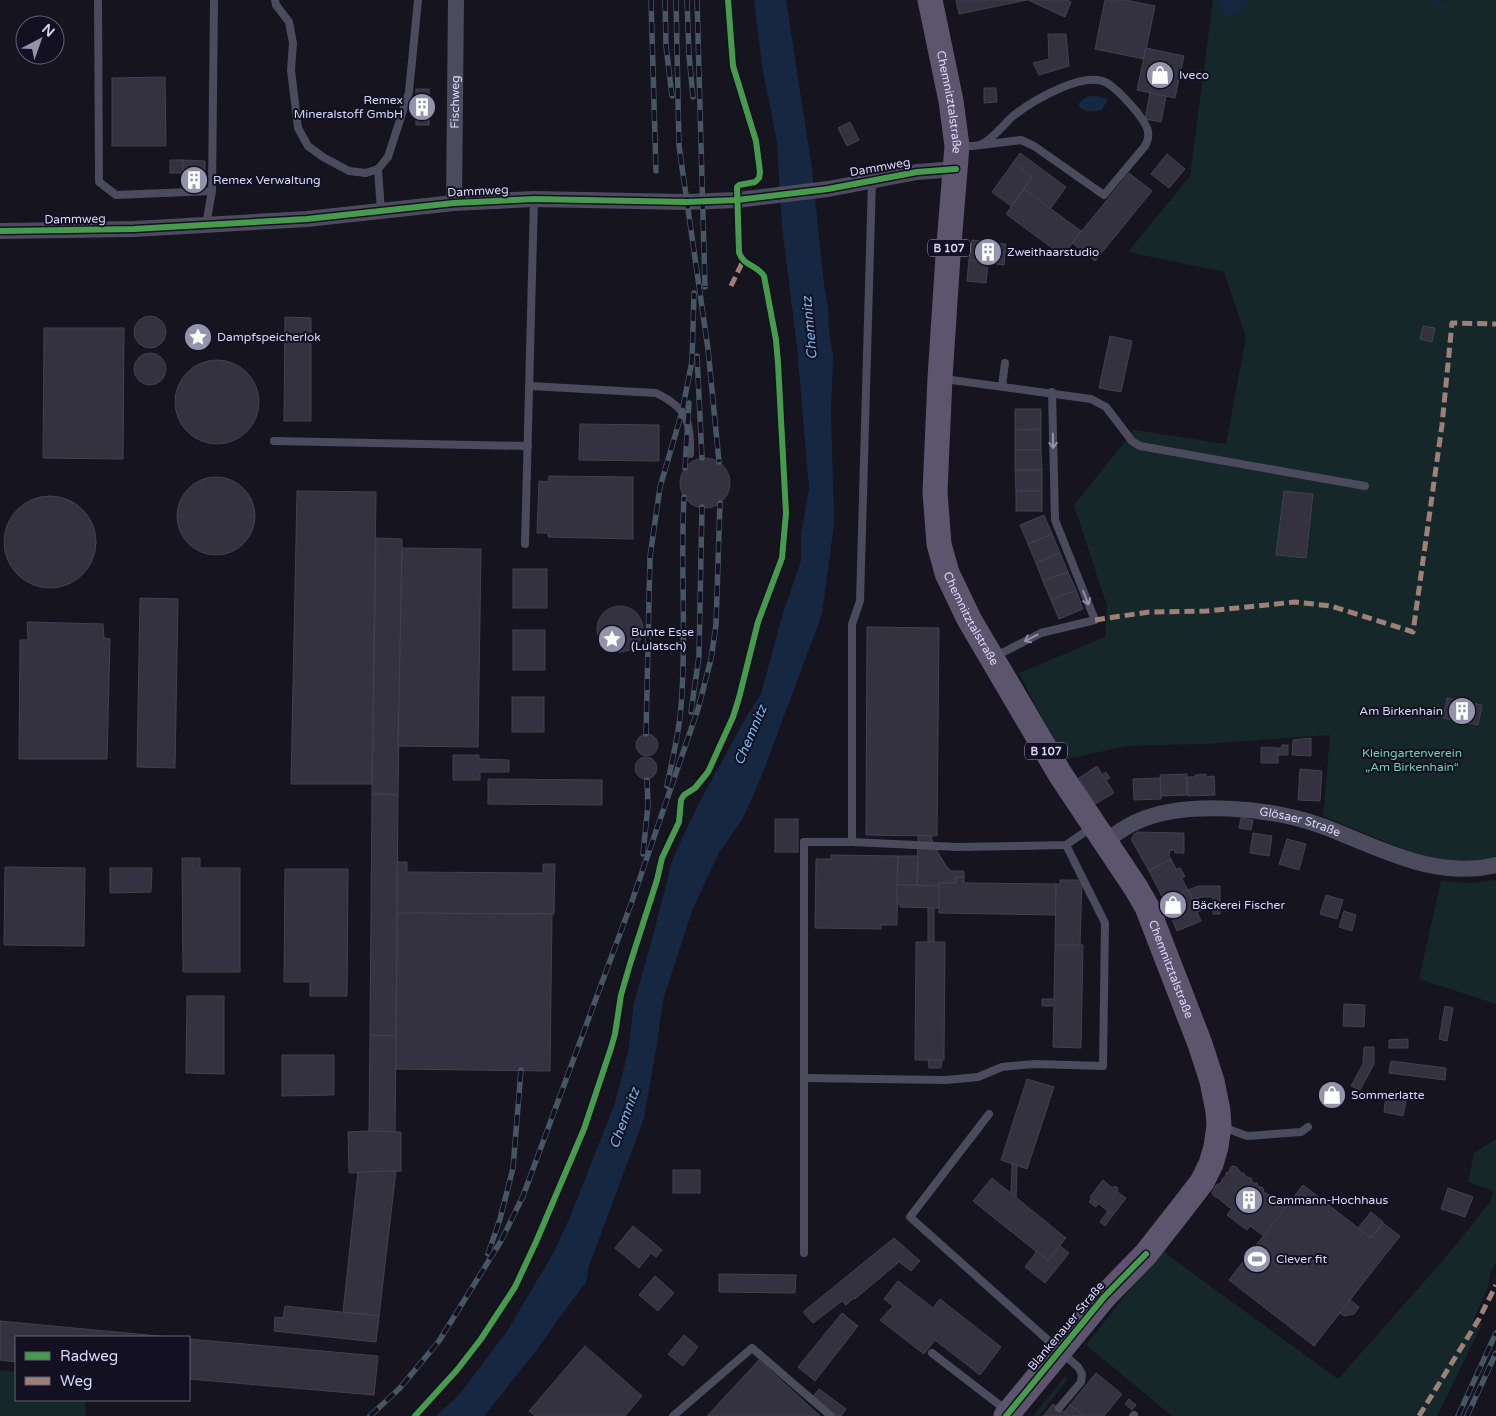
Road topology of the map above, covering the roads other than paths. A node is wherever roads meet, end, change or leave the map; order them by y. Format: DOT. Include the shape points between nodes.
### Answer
graph roads {
  1 [pos="98,0"];
  2 [pos="214,0"];
  3 [pos="275,0"];
  4 [pos="418,0"];
  5 [pos="456,0"];
  6 [pos="930,0"];
  7 [pos="965,154"];
  8 [pos="378,169"];
  9 [pos="872,179"];
  10 [pos="212,191"];
  11 [pos="534,199"];
  12 [pos="454,203"];
  13 [pos="381,211"];
  14 [pos="206,225"];
  15 [pos="0,231"];
  16 [pos="1006,363"];
  17 [pos="940,378"];
  18 [pos="530,386"];
  19 [pos="1002,386"];
  20 [pos="1052,392"];
  21 [pos="274,441"];
  22 [pos="528,446"];
  23 [pos="690,454"];
  24 [pos="1364,486"];
  25 [pos="525,544"];
  26 [pos="992,658"];
  27 [pos="1099,834"];
  28 [pos="852,842"];
  29 [pos="1066,845"];
  30 [pos="1496,865"];
  31 [pos="804,1078"];
  32 [pos="989,1114"];
  33 [pos="1219,1126"];
  34 [pos="1308,1127"];
  35 [pos="1202,1182"];
  36 [pos="804,1253"];
  37 [pos="1060,1351"];
  38 [pos="932,1353"];
  39 [pos="1062,1407"];
  40 [pos="1007,1414"];
  41 [pos="672,1416"];
  42 [pos="831,1416"];
  1 -- 10 [label="lane" via="99,182 116,195"];
  2 -- 10 [label="lane"];
  3 -- 8 [label="lane" via="289,22 293,43 291,70 295,109 298,128 308,146 349,171 366,173"];
  4 -- 8 [label="lane" via="409,92 388,157"];
  5 -- 12 [label="street, Fischweg"];
  6 -- 7 [label="main road, Chemnitztalstraße / B 107"];
  7 -- 7 [label="lane" via="1021,140 1104,195 1145,146 1149,131 1120,93 1106,82 1084,80 1049,94 1021,111"];
  7 -- 9 [label="street, Dammweg" via="917,172"];
  7 -- 17 [label="main road, Chemnitztalstraße / B 107" via="948,256"];
  8 -- 13 [label="lane"];
  9 -- 11 [label="street, Dammweg" via="770,197 702,202"];
  9 -- 28 [label="lane" via="860,601 852,624"];
  10 -- 14 [label="lane"];
  11 -- 12 [label="street, Dammweg"];
  11 -- 18 [label="lane"];
  12 -- 13 [label="street, Dammweg"];
  13 -- 14 [label="street, Dammweg"];
  14 -- 15 [label="street, Dammweg"];
  16 -- 19 [label="lane"];
  17 -- 19 [label="lane"];
  17 -- 26 [label="main road, Chemnitztalstraße / B 107" via="935,492 939,544 954,590"];
  18 -- 22 [label="lane"];
  18 -- 23 [label="lane" via="656,393 670,400 688,420"];
  19 -- 20 [label="lane"];
  20 -- 24 [label="lane" via="1091,399 1106,407 1132,441 1140,446"];
  20 -- 26 [label="lane, one-way" via="1055,520 1095,620 1041,633"];
  21 -- 22 [label="lane"];
  22 -- 25 [label="lane"];
  26 -- 27 [label="main road, Chemnitztalstraße / B 107"];
  27 -- 29 [label="lane"];
  27 -- 30 [label="street, Glösaer Straße" via="1168,811 1242,810 1280,815 1321,826 1434,868 1459,870"];
  27 -- 33 [label="main road, Chemnitztalstraße / B 107" via="1136,888 1154,923 1206,1062"];
  28 -- 29 [label="lane" via="957,847"];
  28 -- 31 [label="lane" via="804,842"];
  29 -- 31 [label="lane" via="1105,923 1103,1066 1002,1067 978,1077 946,1080"];
  31 -- 36 [label="lane"];
  32 -- 37 [label="lane" via="910,1217"];
  33 -- 34 [label="lane" via="1247,1136 1301,1132"];
  33 -- 35 [label="main road, Chemnitztalstraße / B 107" via="1211,1164"];
  35 -- 37 [label="main road, Blankenauer Straße / B 107" via="1146,1254 1104,1297"];
  37 -- 39 [label="lane" via="1082,1374"];
  37 -- 40 [label="main road, Blankenauer Straße / B 107"];
  38 -- 40 [label="lane"];
  41 -- 42 [label="lane" via="752,1348"];
}
